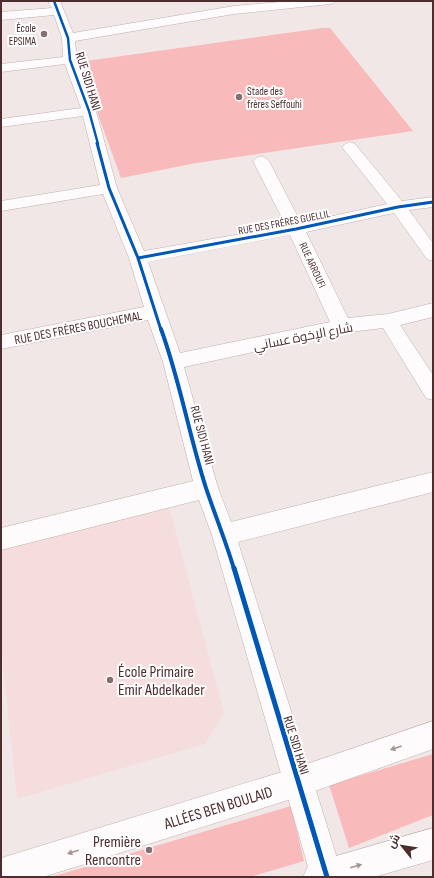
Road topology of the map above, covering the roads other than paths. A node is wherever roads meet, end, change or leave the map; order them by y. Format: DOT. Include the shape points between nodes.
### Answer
graph roads {
  1 [pos="226,1"];
  2 [pos="330,1"];
  3 [pos="57,6"];
  4 [pos="234,10"];
  5 [pos="1,16"];
  6 [pos="68,38"];
  7 [pos="70,60"];
  8 [pos="1,68"];
  9 [pos="89,111"];
  10 [pos="1,123"];
  11 [pos="350,148"];
  12 [pos="261,161"];
  13 [pos="109,188"];
  14 [pos="433,202"];
  15 [pos="1,206"];
  16 [pos="398,207"];
  17 [pos="296,230"];
  18 [pos="433,255"];
  19 [pos="138,258"];
  20 [pos="433,310"];
  21 [pos="155,312"];
  22 [pos="388,320"];
  23 [pos="342,326"];
  24 [pos="1,342"];
  25 [pos="173,362"];
  26 [pos="433,392"];
  27 [pos="433,482"];
  28 [pos="206,488"];
  29 [pos="224,535"];
  30 [pos="1,539"];
  31 [pos="433,735"];
  32 [pos="298,782"];
  33 [pos="433,844"];
  34 [pos="1,874"];
  35 [pos="324,876"];
  1 -- 4 [label="street"];
  2 -- 4 [label="street"];
  3 -- 5 [label="street"];
  3 -- 6 [label="street, RUE SIDI HANI"];
  4 -- 6 [label="street"];
  6 -- 7 [label="street, RUE SIDI HANI"];
  7 -- 8 [label="street"];
  7 -- 9 [label="street, RUE SIDI HANI"];
  9 -- 10 [label="street"];
  9 -- 13 [label="street, RUE SIDI HANI"];
  11 -- 16 [label="street"];
  12 -- 17 [label="street, RUE ARROUFI"];
  13 -- 15 [label="street"];
  13 -- 19 [label="street, RUE SIDI HANI"];
  14 -- 16 [label="street, RUE DES FRÉRES GUELLIL"];
  16 -- 17 [label="street, RUE DES FRÉRES GUELLIL"];
  16 -- 18 [label="street"];
  17 -- 19 [label="street, RUE DES FRÉRES GUELLIL"];
  17 -- 23 [label="street, RUE ARROUFI"];
  19 -- 21 [label="street, RUE SIDI HANI"];
  20 -- 22 [label="street, شارع الإخوة عساني"];
  21 -- 24 [label="street, RUE DES FRÈRES BOUCHEMAL"];
  21 -- 25 [label="street, RUE SIDI HANI"];
  22 -- 23 [label="street, شارع الإخوة عساني"];
  22 -- 26 [label="street"];
  23 -- 25 [label="street, شارع الإخوة عساني"];
  25 -- 28 [label="street, RUE SIDI HANI"];
  27 -- 29 [label="street"];
  28 -- 29 [label="street, RUE SIDI HANI"];
  28 -- 30 [label="street"];
  29 -- 32 [label="street, RUE SIDI HANI"];
  31 -- 32 [label="street, ALLÉES BEN BOULAID, one-way"];
  32 -- 34 [label="street, ALLÉES BEN BOULAID, one-way"];
  32 -- 35 [label="street, RUE SIDI HANI"];
  35 -- 33 [label="street, one-way"];
}
